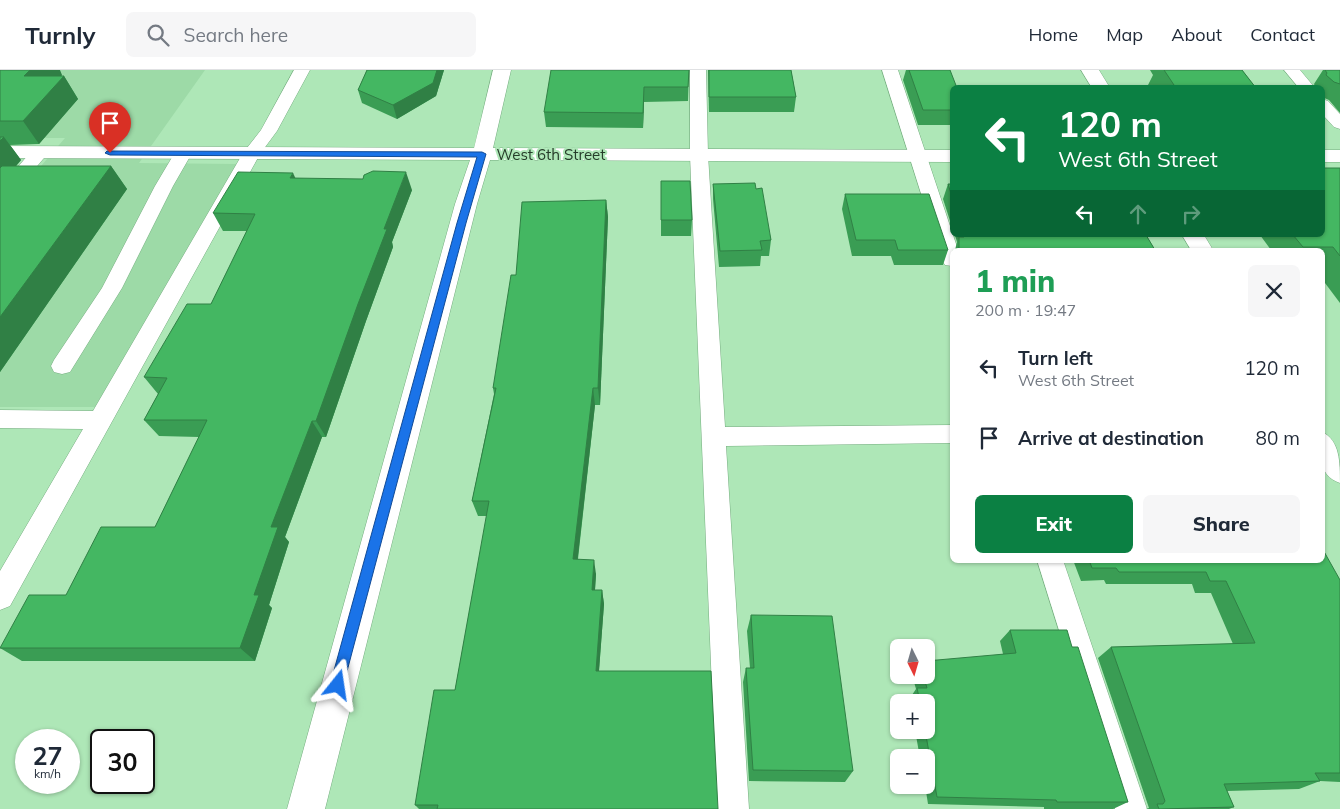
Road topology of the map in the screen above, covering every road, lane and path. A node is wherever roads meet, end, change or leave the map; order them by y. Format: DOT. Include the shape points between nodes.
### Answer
graph roads {
  1 [pos="302,70"];
  2 [pos="502,70"];
  3 [pos="698,70"];
  4 [pos="890,70"];
  5 [pos="1090,70"];
  6 [pos="1292,70"];
  7 [pos="1099,85"];
  8 [pos="1305,85"];
  9 [pos="1325,107"];
  10 [pos="1340,124"];
  11 [pos="0,152"];
  12 [pos="40,152"];
  13 [pos="183,153"];
  14 [pos="252,153"];
  15 [pos="482,154"];
  16 [pos="699,155"];
  17 [pos="919,156"];
  18 [pos="950,156"];
  19 [pos="1325,156"];
  20 [pos="1340,156"];
  21 [pos="0,199"];
  22 [pos="1194,237"];
  23 [pos="1201,248"];
  24 [pos="950,254"];
  25 [pos="62,366"];
  26 [pos="0,419"];
  27 [pos="101,420"];
  28 [pos="950,434"];
  29 [pos="714,437"];
  30 [pos="1325,448"];
  31 [pos="1340,471"];
  32 [pos="1051,563"];
  33 [pos="0,597"];
  34 [pos="306,809"];
  35 [pos="733,809"];
  36 [pos="1131,809"];
  1 -- 14 [label="lane" via="269,131"];
  2 -- 15 [label="street"];
  3 -- 16 [label="lane"];
  4 -- 17 [label="lane"];
  5 -- 7 [label="street"];
  6 -- 8 [label="lane"];
  9 -- 10 [label="lane"];
  11 -- 12 [label="street, West 6th Street"];
  12 -- 13 [label="street, West 6th Street"];
  12 -- 21 [label="lane"];
  13 -- 14 [label="street, West 6th Street"];
  13 -- 25 [label="lane" via="158,194 112,289"];
  14 -- 15 [label="street, West 6th Street"];
  14 -- 27 [label="lane"];
  15 -- 16 [label="street, West 6th Street"];
  15 -- 34 [label="street"];
  16 -- 17 [label="street, West 6th Street"];
  16 -- 29 [label="lane"];
  17 -- 18 [label="street, West 6th Street"];
  17 -- 24 [label="lane"];
  19 -- 20 [label="street"];
  22 -- 23 [label="street"];
  26 -- 27 [label="lane"];
  27 -- 33 [label="lane"];
  28 -- 29 [label="lane"];
  29 -- 35 [label="lane"];
  30 -- 31 [label="street"];
  32 -- 36 [label="lane"];
}
